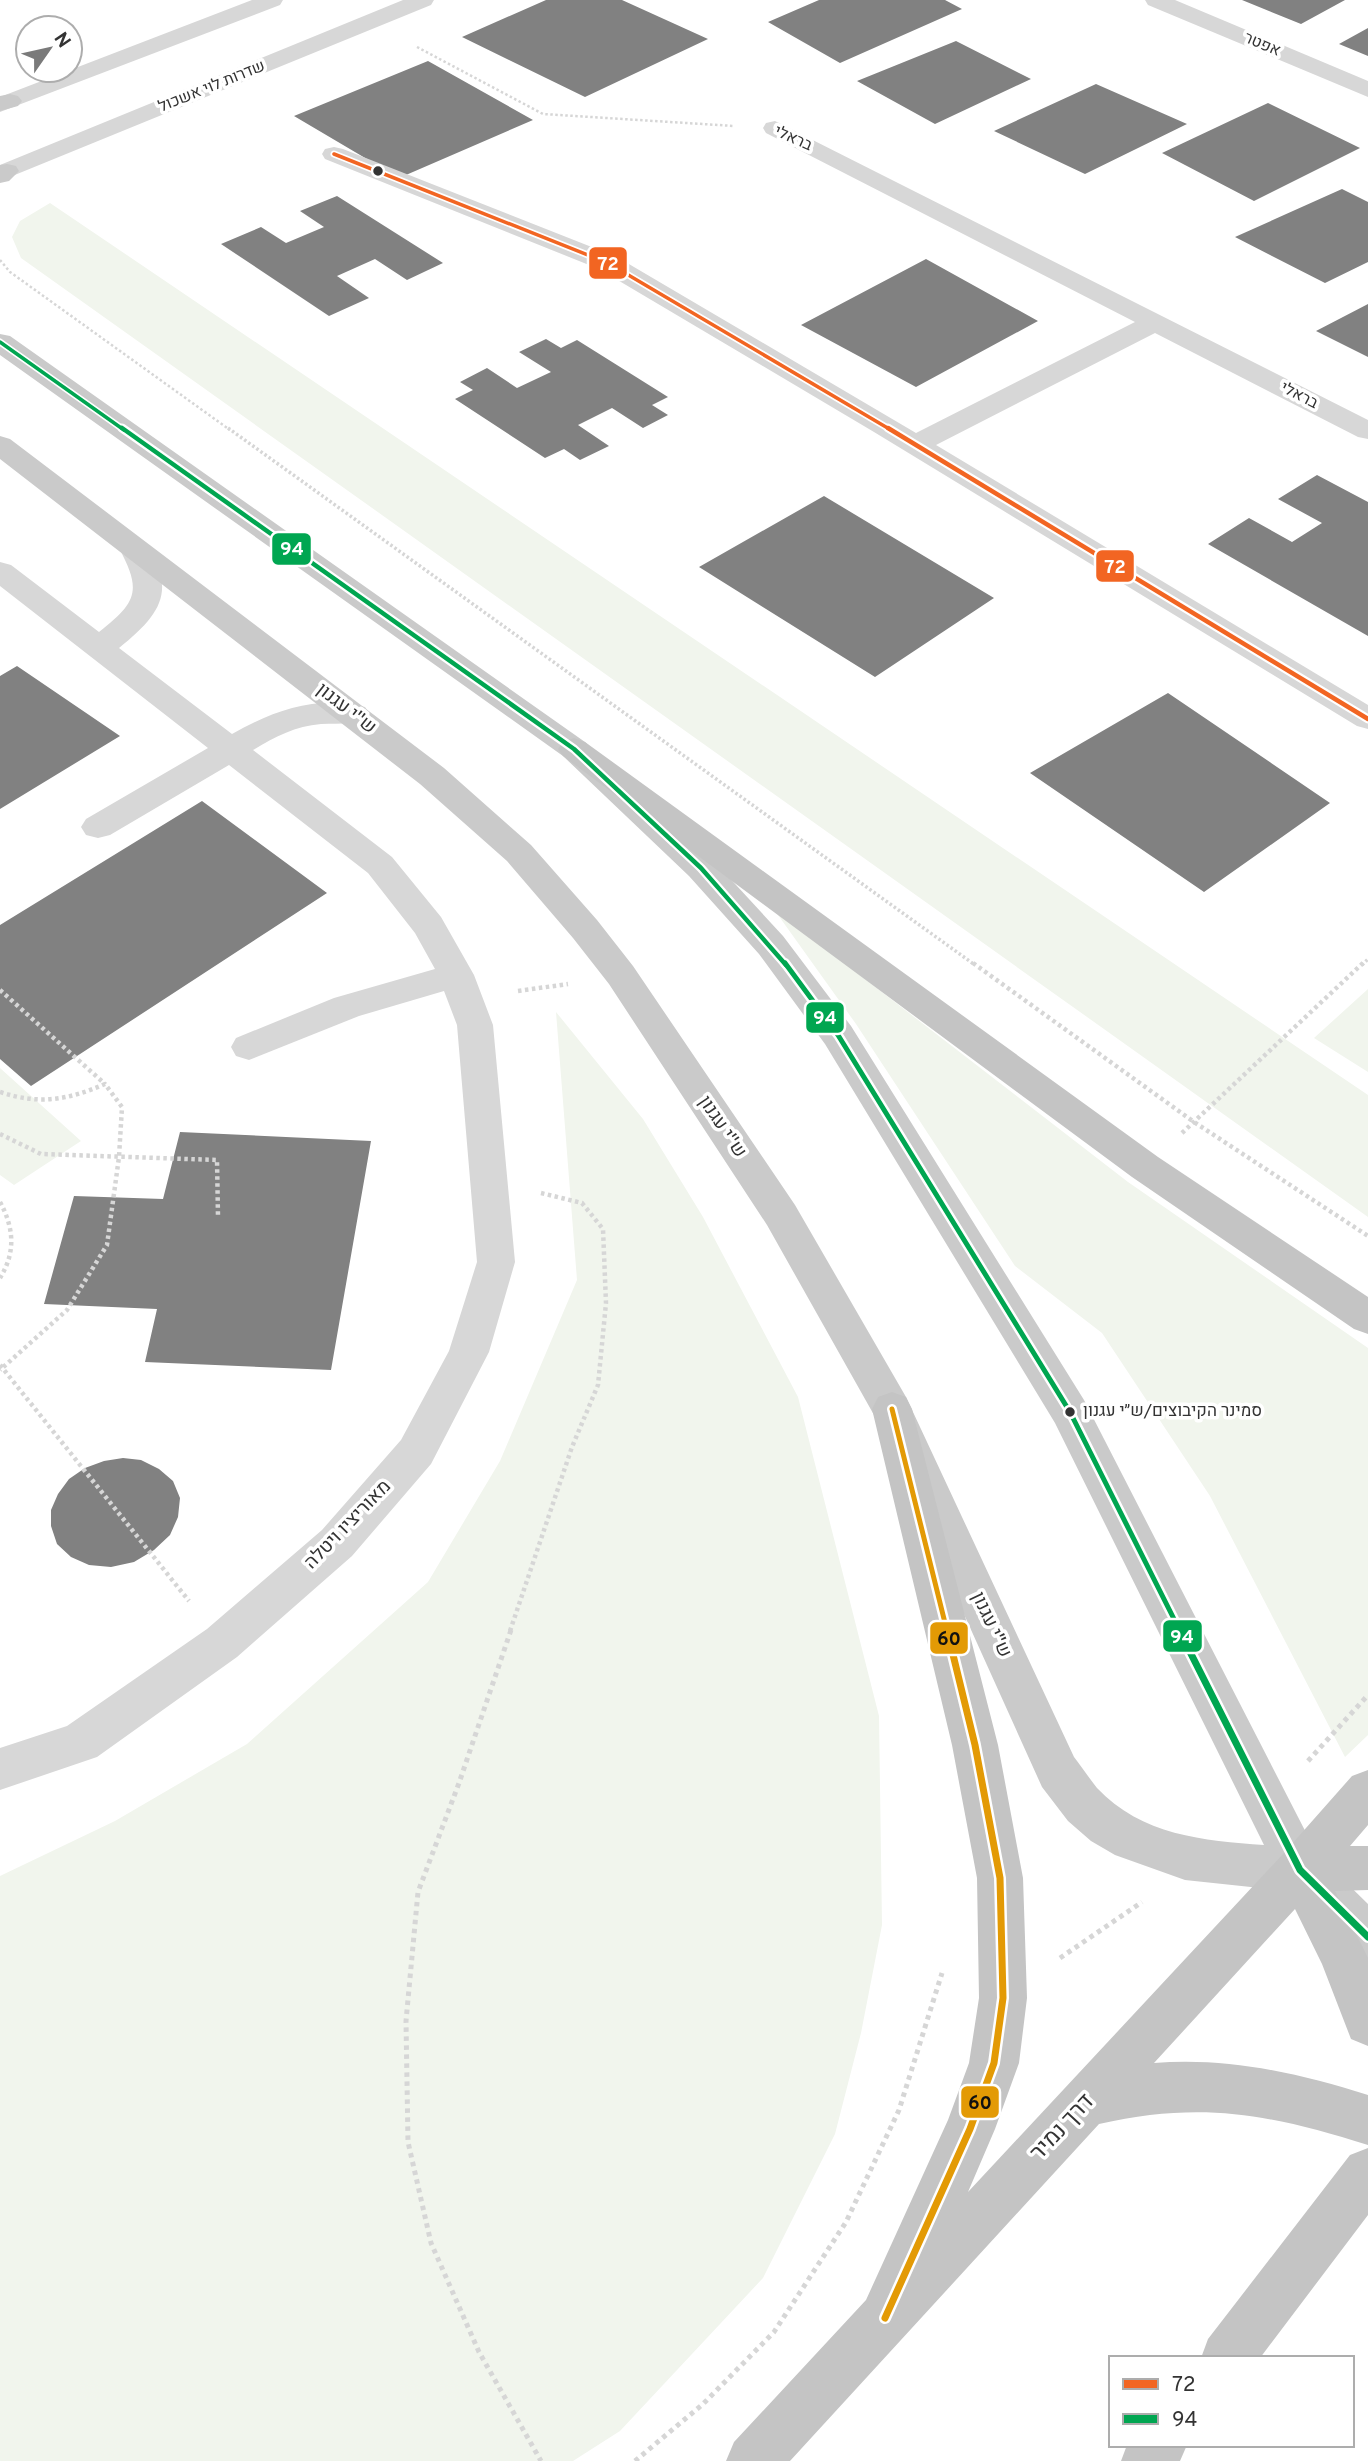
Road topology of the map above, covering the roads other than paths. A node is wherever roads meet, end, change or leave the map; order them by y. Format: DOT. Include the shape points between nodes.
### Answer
graph roads {
  1 [pos="272,0"];
  2 [pos="423,0"];
  3 [pos="1156,0"];
  4 [pos="1368,90"];
  5 [pos="3,103"];
  6 [pos="775,128"];
  7 [pos="334,154"];
  8 [pos="2,174"];
  9 [pos="1156,322"];
  10 [pos="0,327"];
  11 [pos="11,350"];
  12 [pos="1368,431"];
  13 [pos="0,445"];
  14 [pos="915,445"];
  15 [pos="134,548"];
  16 [pos="0,571"];
  17 [pos="99,648"];
  18 [pos="354,714"];
  19 [pos="1368,719"];
  20 [pos="574,749"];
  21 [pos="231,750"];
  22 [pos="98,827"];
  23 [pos="461,987"];
  24 [pos="249,1047"];
  25 [pos="1368,1318"];
  26 [pos="892,1409"];
  27 [pos="0,1769"];
  28 [pos="1368,1791"];
  29 [pos="1368,1868"];
  30 [pos="1300,1870"];
  31 [pos="1368,1937"];
  32 [pos="1368,2022"];
  33 [pos="1088,2101"];
  34 [pos="1368,2120"];
  35 [pos="1368,2173"];
  36 [pos="885,2318"];
  37 [pos="1229,2356"];
  38 [pos="753,2461"];
  1 -- 5 [label="street"];
  2 -- 8 [label="street, שדרות לוי אשכול"];
  3 -- 4 [label="street, אפטר"];
  6 -- 9 [label="street, בראלי"];
  7 -- 14 [label="street" via="608,263"];
  9 -- 12 [label="street, בראלי"];
  9 -- 14 [label="street"];
  10 -- 11 [label="main road"];
  11 -- 20 [label="main road"];
  13 -- 15 [label="main road, ש''י עגנון"];
  14 -- 19 [label="street"];
  15 -- 17 [label="street" via="148,575 144,606"];
  15 -- 18 [label="main road, ש''י עגנון"];
  16 -- 17 [label="street, מאוריציו ויטלה"];
  17 -- 21 [label="street, מאוריציו ויטלה"];
  18 -- 21 [label="street" via="331,712 289,719"];
  18 -- 26 [label="main road, ש''י עגנון" via="519,853 621,975 780,1215"];
  20 -- 25 [label="highway" via="1145,1167"];
  20 -- 30 [label="main road" via="701,868 772,945 838,1035 1070,1412"];
  21 -- 22 [label="street"];
  21 -- 23 [label="street, מאוריציו ויטלה" via="380,865 429,926"];
  23 -- 24 [label="street" via="347,1007"];
  23 -- 27 [label="street, מאוריציו ויטלה" via="475,1025 496,1262 469,1352 416,1452 337,1543 222,1643 81,1742"];
  26 -- 30 [label="main road, ש''י עגנון" via="1058,1772 1083,1805 1145,1846 1199,1863"];
  26 -- 36 [label="highway" via="975,1745 993,1838 1000,1878 1003,1998 993,2063 970,2129"];
  28 -- 30 [label="highway, דרך נמיר"];
  29 -- 30 [label="highway"];
  30 -- 31 [label="main road"];
  30 -- 32 [label="highway" via="1343,1955"];
  30 -- 33 [label="highway, דרך נמיר"];
  33 -- 34 [label="highway" via="1152,2088 1204,2088 1265,2093"];
  33 -- 36 [label="highway, דרך נמיר"];
  35 -- 37 [label="highway"];
  36 -- 38 [label="highway, דרך נמיר"];
}
